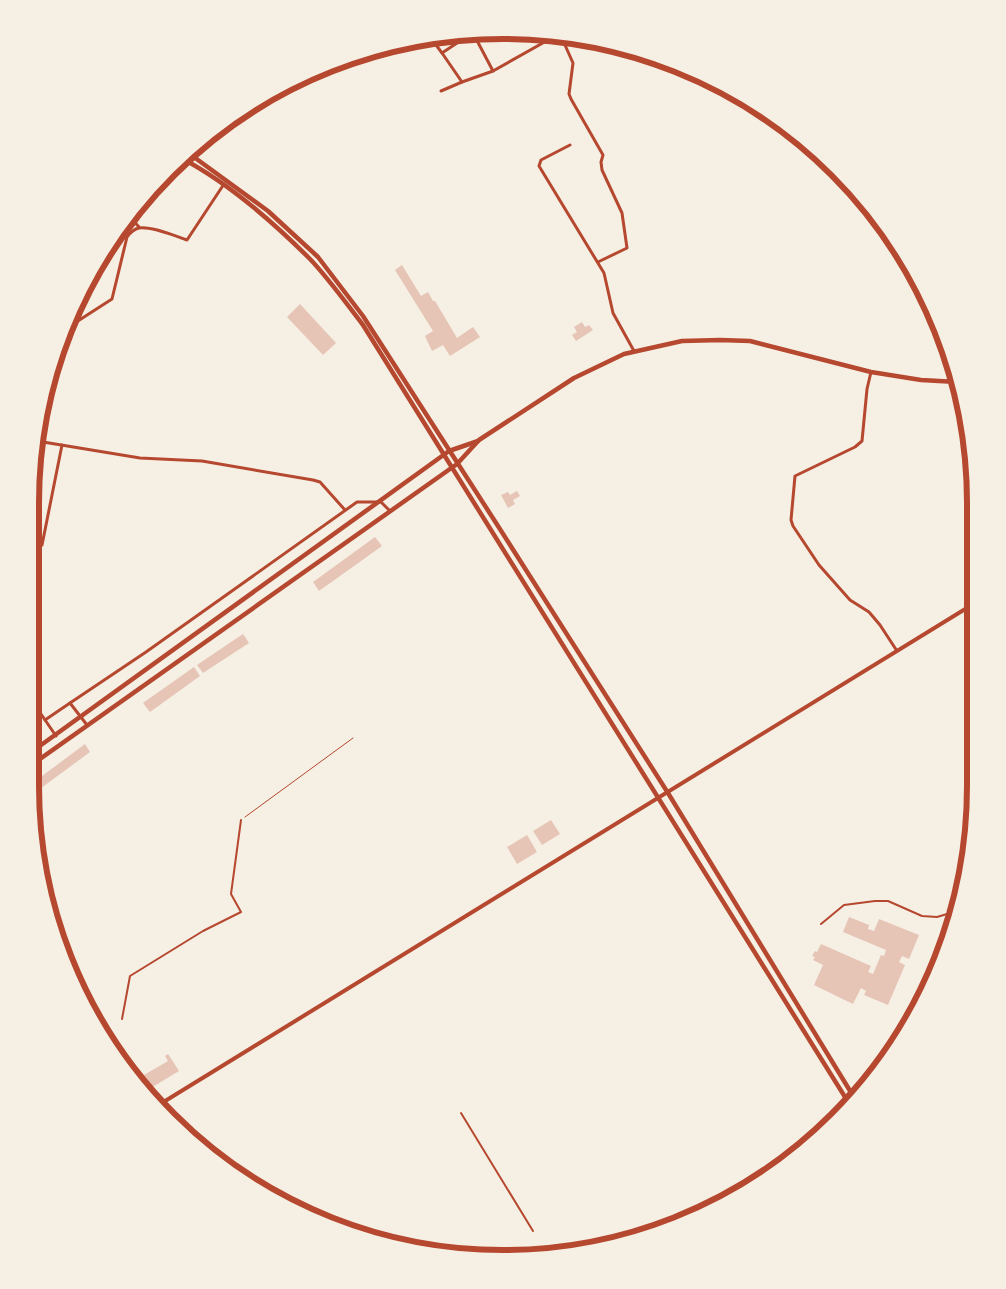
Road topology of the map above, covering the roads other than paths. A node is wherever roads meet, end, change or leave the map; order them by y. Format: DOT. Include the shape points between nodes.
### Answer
graph roads {
  1 [pos="476,40"];
  2 [pos="460,41"];
  3 [pos="546,41"];
  4 [pos="564,43"];
  5 [pos="435,44"];
  6 [pos="442,53"];
  7 [pos="493,71"];
  8 [pos="462,82"];
  9 [pos="441,90"];
  10 [pos="570,145"];
  11 [pos="194,157"];
  12 [pos="189,162"];
  13 [pos="225,182"];
  14 [pos="134,221"];
  15 [pos="140,228"];
  16 [pos="598,262"];
  17 [pos="75,323"];
  18 [pos="377,343"];
  19 [pos="634,351"];
  20 [pos="871,372"];
  21 [pos="951,382"];
  22 [pos="479,440"];
  23 [pos="43,442"];
  24 [pos="62,445"];
  25 [pos="450,451"];
  26 [pos="444,455"];
  27 [pos="457,464"];
  28 [pos="451,468"];
  29 [pos="381,502"];
  30 [pos="345,510"];
  31 [pos="390,512"];
  32 [pos="39,547"];
  33 [pos="967,608"];
  34 [pos="897,651"];
  35 [pos="70,703"];
  36 [pos="39,714"];
  37 [pos="81,717"];
  38 [pos="45,720"];
  39 [pos="87,725"];
  40 [pos="56,736"];
  41 [pos="39,748"];
  42 [pos="39,760"];
  43 [pos="668,793"];
  44 [pos="658,799"];
  45 [pos="241,820"];
  46 [pos="949,913"];
  47 [pos="821,924"];
  48 [pos="122,1019"];
  49 [pos="851,1093"];
  50 [pos="846,1098"];
  51 [pos="164,1102"];
  52 [pos="461,1113"];
  53 [pos="533,1232"];
  1 -- 7 [label="street"];
  2 -- 6 [label="street"];
  3 -- 7 [label="street"];
  4 -- 16 [label="street" via="573,63 570,99 603,155 602,170 622,213 627,248"];
  5 -- 6 [label="street"];
  6 -- 8 [label="street"];
  7 -- 8 [label="street"];
  8 -- 9 [label="street"];
  10 -- 16 [label="street" via="541,160 539,166"];
  11 -- 13 [label="main road"];
  12 -- 13 [label="main road"];
  13 -- 15 [label="street" via="187,240"];
  13 -- 18 [label="main road" via="311,260"];
  14 -- 15 [label="street"];
  15 -- 17 [label="street" via="126,237 112,299"];
  16 -- 19 [label="street" via="604,273 613,313"];
  18 -- 25 [label="main road"];
  18 -- 26 [label="main road"];
  19 -- 20 [label="main road" via="682,341 750,341"];
  19 -- 22 [label="main road" via="574,378"];
  20 -- 21 [label="main road"];
  20 -- 34 [label="street" via="862,441 795,476 791,520 819,565 850,600 869,612"];
  22 -- 25 [label="main road"];
  22 -- 27 [label="main road"];
  23 -- 24 [label="street"];
  24 -- 30 [label="street" via="140,458 202,461 313,480 320,482"];
  24 -- 32 [label="street"];
  25 -- 26 [label="main road"];
  25 -- 27 [label="main road"];
  26 -- 28 [label="main road"];
  26 -- 29 [label="main road"];
  27 -- 28 [label="main road"];
  27 -- 43 [label="main road"];
  28 -- 31 [label="main road"];
  28 -- 44 [label="main road"];
  29 -- 30 [label="street" via="357,502"];
  29 -- 31 [label="street"];
  29 -- 37 [label="main road"];
  30 -- 35 [label="street"];
  31 -- 39 [label="main road"];
  33 -- 34 [label="street"];
  34 -- 43 [label="street"];
  35 -- 37 [label="street"];
  35 -- 38 [label="street"];
  36 -- 38 [label="street"];
  37 -- 39 [label="street"];
  37 -- 40 [label="main road"];
  38 -- 40 [label="street"];
  39 -- 42 [label="main road"];
  40 -- 41 [label="main road"];
  43 -- 44 [label="street"];
  43 -- 49 [label="main road"];
  44 -- 50 [label="main road"];
  44 -- 51 [label="street"];
  45 -- 48 [label="lane" via="231,894 241,912 130,976"];
  46 -- 47 [label="lane" via="922,916 888,901 876,901 844,905"];
  52 -- 53 [label="lane"];
}
